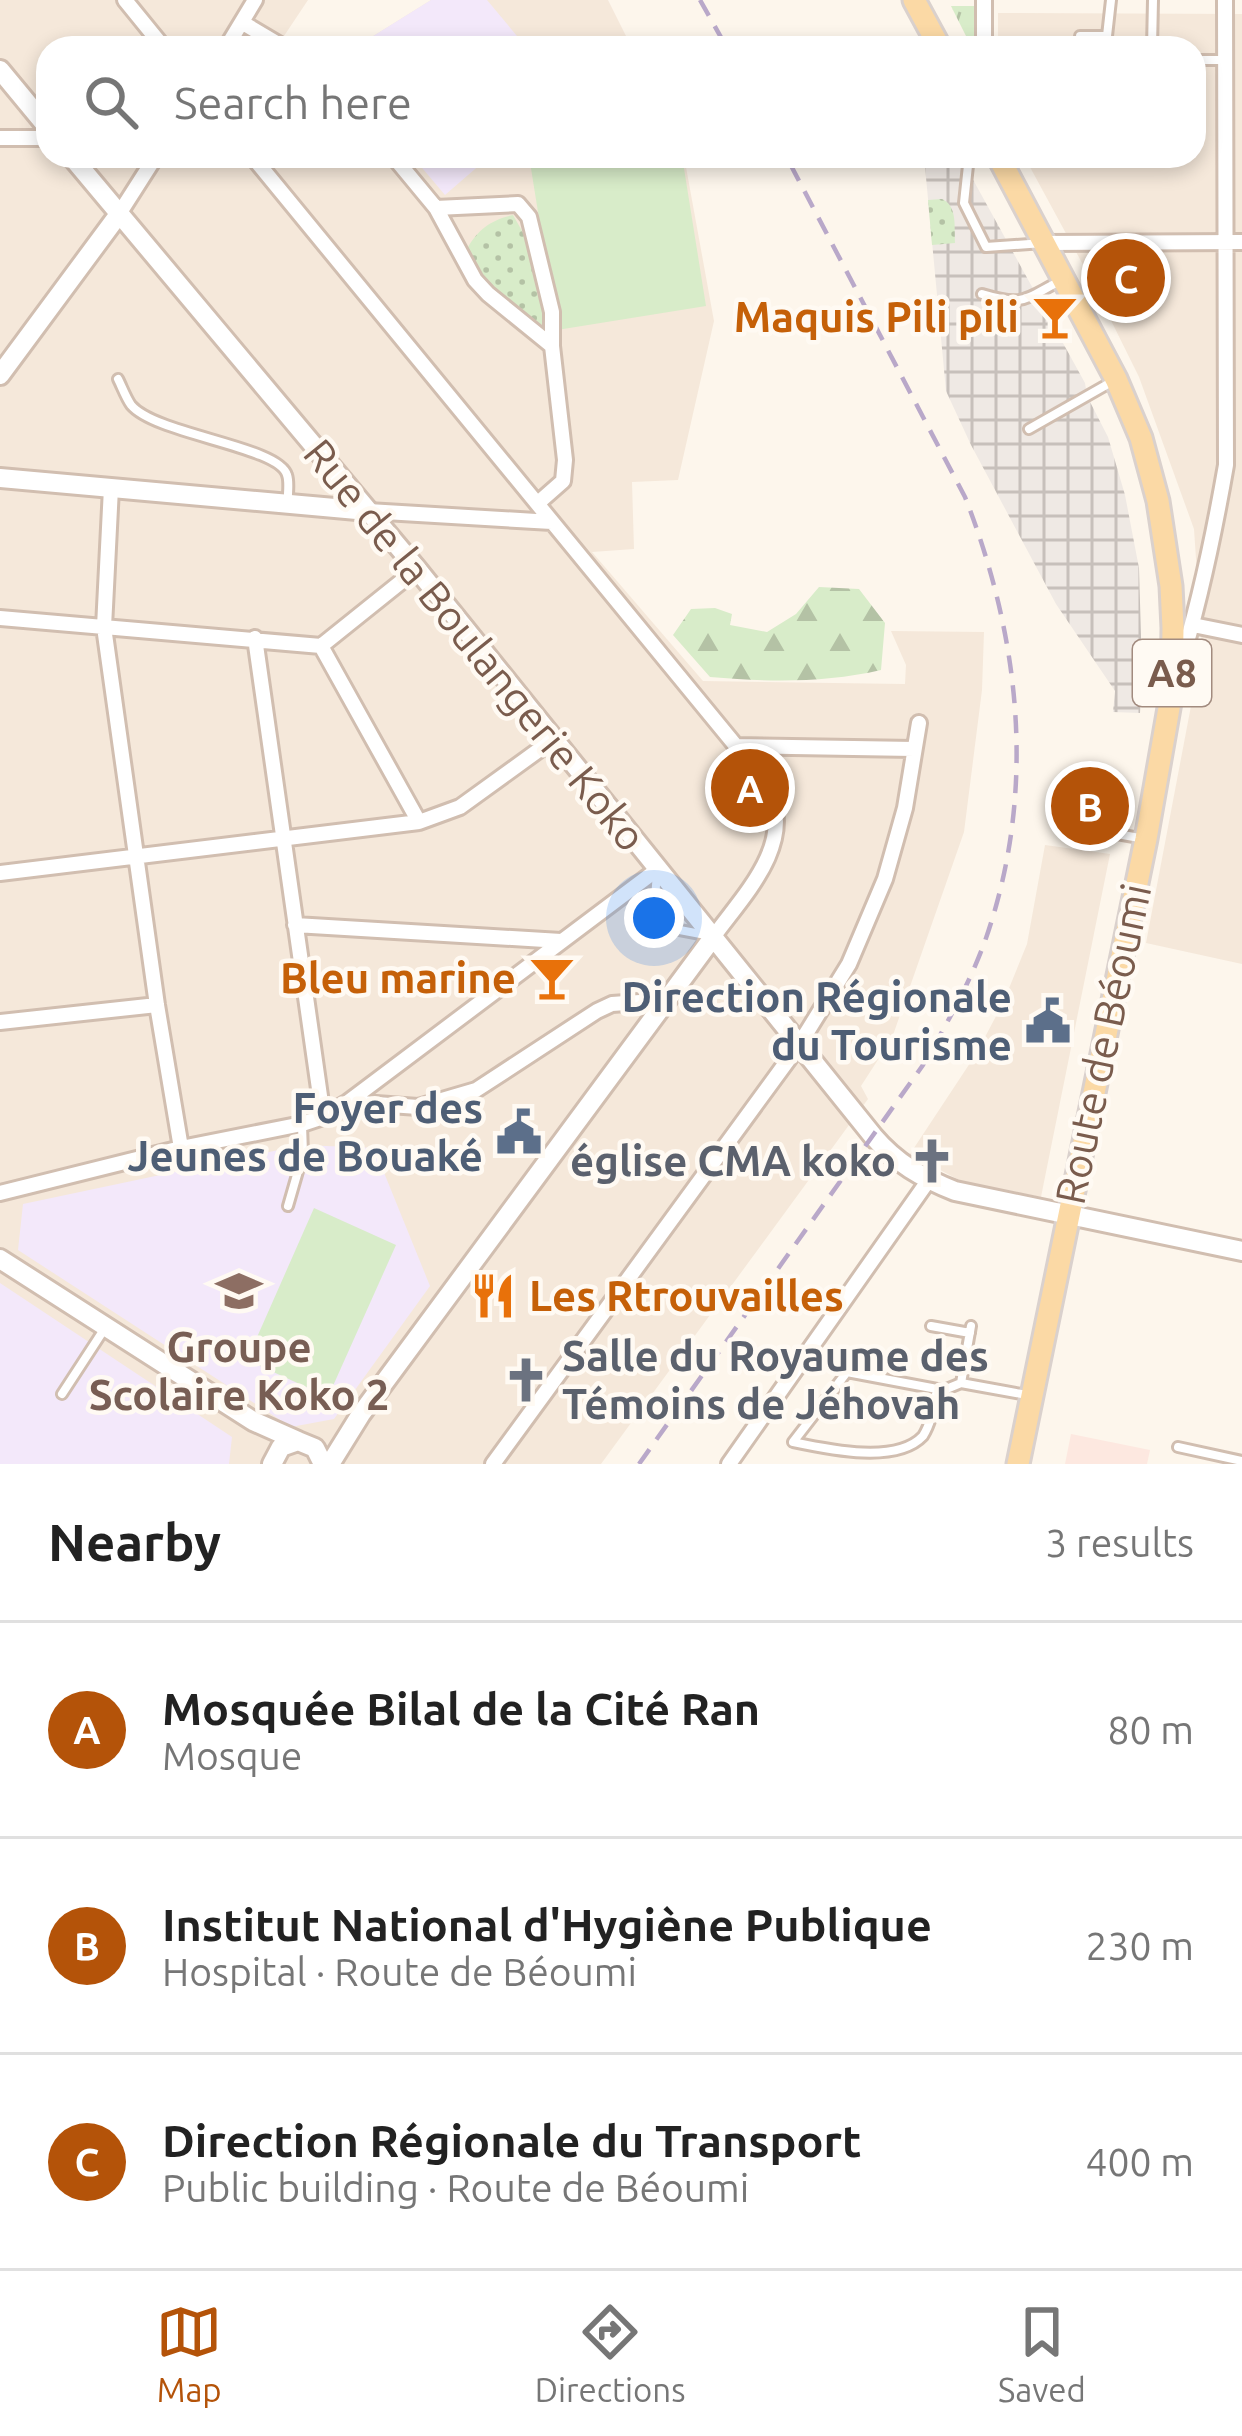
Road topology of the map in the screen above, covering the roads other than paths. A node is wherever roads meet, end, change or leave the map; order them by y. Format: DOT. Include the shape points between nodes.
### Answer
graph roads {
  1 [pos="125,0"];
  2 [pos="255,0"];
  3 [pos="914,0"];
  4 [pos="984,0"];
  5 [pos="1111,0"];
  6 [pos="1153,0"];
  7 [pos="1225,0"];
  8 [pos="243,23"];
  9 [pos="154,36"];
  10 [pos="234,36"];
  11 [pos="265,36"];
  12 [pos="934,36"];
  13 [pos="984,36"];
  14 [pos="1080,36"];
  15 [pos="1153,36"];
  16 [pos="1206,60"];
  17 [pos="1225,60"];
  18 [pos="0,70"];
  19 [pos="36,114"];
  20 [pos="0,138"];
  21 [pos="36,138"];
  22 [pos="81,168"];
  23 [pos="148,168"];
  24 [pos="262,168"];
  25 [pos="403,168"];
  26 [pos="967,168"];
  27 [pos="1004,168"];
  28 [pos="436,208"];
  29 [pos="119,214"];
  30 [pos="1234,242"];
  31 [pos="1044,243"];
  32 [pos="1064,280"];
  33 [pos="982,294"];
  34 [pos="552,346"];
  35 [pos="0,375"];
  36 [pos="118,379"];
  37 [pos="1116,379"];
  38 [pos="1029,429"];
  39 [pos="0,478"];
  40 [pos="111,488"];
  41 [pos="538,503"];
  42 [pos="287,504"];
  43 [pos="368,511"];
  44 [pos="553,521"];
  45 [pos="417,568"];
  46 [pos="0,618"];
  47 [pos="1193,625"];
  48 [pos="104,627"];
  49 [pos="1242,635"];
  50 [pos="255,638"];
  51 [pos="321,646"];
  52 [pos="1172,692"];
  53 [pos="919,723"];
  54 [pos="554,739"];
  55 [pos="736,746"];
  56 [pos="914,748"];
  57 [pos="419,822"];
  58 [pos="1061,824"];
  59 [pos="283,838"];
  60 [pos="1146,839"];
  61 [pos="137,856"];
  62 [pos="658,868"];
  63 [pos="0,873"];
  64 [pos="295,925"];
  65 [pos="714,936"];
  66 [pos="561,941"];
  67 [pos="668,1000"];
  68 [pos="157,1005"];
  69 [pos="0,1022"];
  70 [pos="799,1045"];
  71 [pos="348,1102"];
  72 [pos="323,1117"];
  73 [pos="302,1124"];
  74 [pos="181,1148"];
  75 [pos="928,1181"];
  76 [pos="0,1193"];
  77 [pos="287,1206"];
  78 [pos="1067,1216"];
  79 [pos="1242,1251"];
  80 [pos="0,1259"];
  81 [pos="931,1326"];
  82 [pos="106,1327"];
  83 [pos="961,1383"];
  84 [pos="937,1389"];
  85 [pos="62,1394"];
  86 [pos="1032,1396"];
  87 [pos="361,1414"];
  88 [pos="254,1421"];
  89 [pos="302,1441"];
  90 [pos="1178,1448"];
  91 [pos="1242,1461"];
  92 [pos="272,1463"];
  93 [pos="327,1464"];
  94 [pos="494,1464"];
  95 [pos="729,1464"];
  96 [pos="1018,1464"];
  1 -- 9 [label="street"];
  2 -- 8 [label="street"];
  3 -- 12 [label="main road"];
  4 -- 13 [label="street"];
  5 -- 14 [label="lane" via="1107,36"];
  6 -- 15 [label="lane"];
  7 -- 17 [label="street"];
  8 -- 10 [label="street"];
  8 -- 11 [label="street"];
  16 -- 17 [label="lane"];
  17 -- 30 [label="street"];
  18 -- 19 [label="street"];
  20 -- 21 [label="street"];
  22 -- 29 [label="street"];
  23 -- 29 [label="street"];
  24 -- 41 [label="street"];
  25 -- 28 [label="street"];
  26 -- 31 [label="lane" via="964,203 986,248"];
  27 -- 31 [label="main road, Route de Béoumi / A8"];
  28 -- 34 [label="street" via="475,280"];
  28 -- 34 [label="street" via="524,209 552,312"];
  29 -- 35 [label="street"];
  29 -- 43 [label="street, Rue de la Boulangerie Koko"];
  30 -- 31 [label="street"];
  30 -- 47 [label="street" via="1226,465"];
  31 -- 32 [label="main road, Route de Béoumi / A8"];
  32 -- 33 [label="lane" via="1019,302"];
  32 -- 37 [label="main road, Route de Béoumi / A8"];
  34 -- 41 [label="street" via="565,460 563,481"];
  36 -- 42 [label="lane" via="133,408 162,424 284,468"];
  37 -- 38 [label="lane"];
  37 -- 52 [label="main road, Route de Béoumi / A8" via="1158,501 1172,586"];
  39 -- 40 [label="street"];
  40 -- 42 [label="street"];
  40 -- 48 [label="street"];
  41 -- 44 [label="street"];
  42 -- 43 [label="street"];
  43 -- 44 [label="street"];
  43 -- 45 [label="street, Rue de la Boulangerie Koko"];
  44 -- 55 [label="street"];
  45 -- 51 [label="street"];
  45 -- 54 [label="street, Rue de la Boulangerie Koko"];
  46 -- 48 [label="street"];
  47 -- 49 [label="street"];
  47 -- 52 [label="street"];
  48 -- 50 [label="street"];
  48 -- 61 [label="street"];
  50 -- 51 [label="street"];
  50 -- 59 [label="street"];
  51 -- 57 [label="street"];
  52 -- 60 [label="main road, Route de Béoumi / A8"];
  53 -- 56 [label="street"];
  54 -- 57 [label="street" via="460,807"];
  54 -- 62 [label="street, Rue de la Boulangerie Koko"];
  55 -- 56 [label="street"];
  55 -- 65 [label="street" via="771,794 776,825 761,871"];
  56 -- 70 [label="street" via="885,880 849,964"];
  57 -- 59 [label="street"];
  58 -- 60 [label="lane"];
  59 -- 61 [label="street"];
  59 -- 64 [label="street"];
  60 -- 78 [label="main road, Route de Béoumi / A8"];
  61 -- 63 [label="street"];
  61 -- 68 [label="street"];
  62 -- 65 [label="street, Rue de la Boulangerie Koko"];
  62 -- 65 [label="lane" via="654,910 669,928"];
  62 -- 66 [label="street"];
  64 -- 66 [label="street"];
  64 -- 72 [label="street"];
  65 -- 67 [label="street"];
  65 -- 70 [label="street, Rue de la Boulangerie Koko"];
  66 -- 71 [label="street"];
  67 -- 71 [label="street" via="597,1011 476,1090 418,1107"];
  67 -- 87 [label="street"];
  68 -- 69 [label="street"];
  68 -- 74 [label="street"];
  70 -- 75 [label="street, Rue de la Boulangerie Koko" via="882,1147"];
  70 -- 94 [label="street"];
  71 -- 72 [label="street"];
  72 -- 73 [label="street"];
  73 -- 74 [label="street"];
  73 -- 77 [label="lane"];
  74 -- 76 [label="street"];
  75 -- 78 [label="street, Rue de la Boulangerie Koko"];
  75 -- 95 [label="street"];
  78 -- 79 [label="street, Rue de la Boulangerie Koko"];
  78 -- 86 [label="main road, Route de Béoumi / A8"];
  80 -- 82 [label="street"];
  81 -- 83 [label="lane" via="971,1330"];
  82 -- 85 [label="lane"];
  82 -- 88 [label="street"];
  83 -- 84 [label="lane"];
  83 -- 86 [label="lane"];
  84 -- 84 [label="lane" via="847,1372 794,1442 895,1456 921,1440"];
  86 -- 96 [label="main road, Route de Béoumi / A8"];
  87 -- 89 [label="street" via="331,1435"];
  87 -- 93 [label="street"];
  88 -- 89 [label="street"];
  88 -- 92 [label="street"];
  89 -- 92 [label="street" via="281,1447"];
  89 -- 93 [label="street"];
  90 -- 91 [label="lane"];
}
